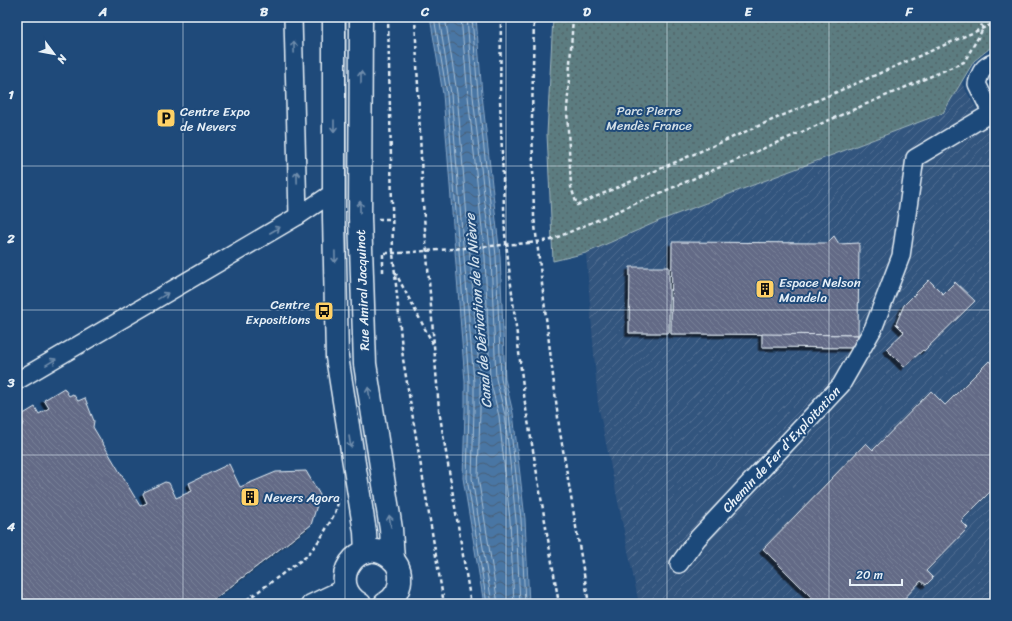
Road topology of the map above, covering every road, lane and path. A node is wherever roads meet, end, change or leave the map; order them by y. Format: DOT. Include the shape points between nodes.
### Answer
graph roads {
  1 [pos="293,17"];
  2 [pos="334,17"];
  3 [pos="361,17"];
  4 [pos="388,17"];
  5 [pos="415,17"];
  6 [pos="502,17"];
  7 [pos="534,17"];
  8 [pos="573,17"];
  9 [pos="978,17"];
  10 [pos="995,24"];
  11 [pos="983,29"];
  12 [pos="995,62"];
  13 [pos="993,116"];
  14 [pos="334,192"];
  15 [pos="298,216"];
  16 [pos="536,242"];
  17 [pos="393,253"];
  18 [pos="394,270"];
  19 [pos="434,345"];
  20 [pos="17,381"];
  21 [pos="340,493"];
  22 [pos="366,552"];
  23 [pos="393,560"];
  24 [pos="679,564"];
  25 [pos="346,587"];
  26 [pos="392,602"];
  27 [pos="241,604"];
  28 [pos="310,604"];
  29 [pos="360,604"];
  30 [pos="444,604"];
  31 [pos="471,604"];
  32 [pos="559,604"];
  33 [pos="589,604"];
  15 -- 1 [label="street, one-way"];
  2 -- 14 [label="main road, Rue Amiral Jacquinot, one-way"];
  23 -- 3 [label="main road, Rue Amiral Jacquinot, one-way" via="391,529 364,364 360,218"];
  4 -- 17 [label="path"];
  5 -- 19 [label="path" via="423,203"];
  6 -- 32 [label="path" via="500,99 505,234 525,403"];
  7 -- 16 [label="path" via="532,118"];
  8 -- 11 [label="path" via="567,110 571,187 577,206"];
  9 -- 11 [label="path"];
  10 -- 11 [label="path"];
  11 -- 16 [label="path" via="964,62 551,240"];
  12 -- 13 [label="street" via="980,72 977,84"];
  13 -- 24 [label="street, Chemin de Fer d'Exploitation" via="915,158 901,256 873,329 841,385 697,539"];
  14 -- 15 [label="street"];
  14 -- 22 [label="main road, Rue Amiral Jacquinot, one-way" via="337,357"];
  20 -- 15 [label="street, one-way"];
  16 -- 17 [label="path, bridge"];
  16 -- 33 [label="path" via="559,426"];
  17 -- 18 [label="path"];
  18 -- 19 [label="path"];
  18 -- 30 [label="path" via="403,359"];
  19 -- 31 [label="path" via="439,410"];
  21 -- 27 [label="path" via="335,513 307,556"];
  22 -- 23 [label="main road" via="381,552"];
  22 -- 25 [label="main road" via="357,555 346,569"];
  23 -- 26 [label="main road, Rue Amiral Jacquinot" via="398,567 400,582"];
  25 -- 28 [label="street"];
  25 -- 29 [label="main road" via="349,595"];
}
